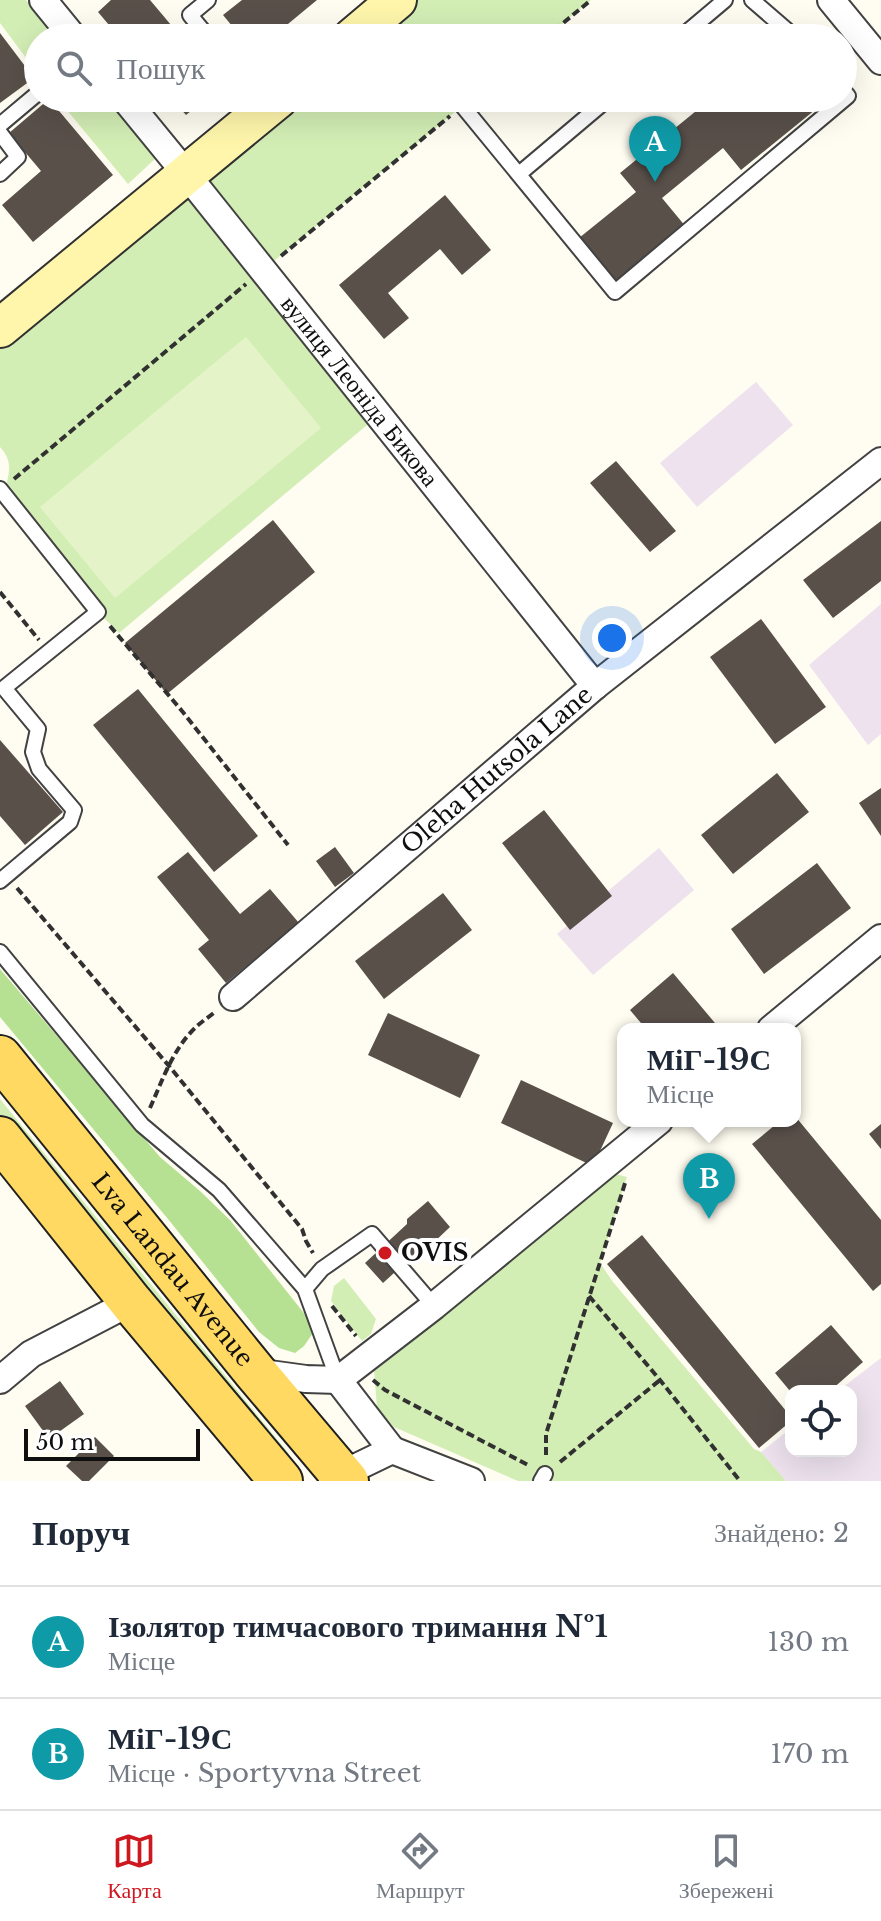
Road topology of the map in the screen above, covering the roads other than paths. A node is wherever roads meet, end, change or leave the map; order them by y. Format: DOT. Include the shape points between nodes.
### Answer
graph roads {
  1 [pos="43,0"];
  2 [pos="208,0"];
  3 [pos="725,0"];
  4 [pos="752,0"];
  5 [pos="831,0"];
  6 [pos="63,24"];
  7 [pos="197,24"];
  8 [pos="697,24"];
  9 [pos="780,24"];
  10 [pos="851,24"];
  11 [pos="857,32"];
  12 [pos="881,61"];
  13 [pos="24,105"];
  14 [pos="135,112"];
  15 [pos="256,112"];
  16 [pos="468,112"];
  17 [pos="592,112"];
  18 [pos="829,112"];
  19 [pos="0,125"];
  20 [pos="0,133"];
  21 [pos="0,174"];
  22 [pos="519,174"];
  23 [pos="187,175"];
  24 [pos="0,328"];
  25 [pos="881,461"];
  26 [pos="0,490"];
  27 [pos="595,686"];
  28 [pos="3,878"];
  29 [pos="881,938"];
  30 [pos="0,952"];
  31 [pos="233,997"];
  32 [pos="778,1023"];
  33 [pos="0,1057"];
  34 [pos="649,1129"];
  35 [pos="0,1138"];
  36 [pos="305,1289"];
  37 [pos="131,1302"];
  38 [pos="434,1306"];
  39 [pos="255,1372"];
  40 [pos="0,1380"];
  41 [pos="338,1380"];
  42 [pos="392,1450"];
  43 [pos="339,1478"];
  44 [pos="281,1481"];
  45 [pos="471,1481"];
  1 -- 6 [label="street"];
  2 -- 7 [label="lane" via="190,15"];
  3 -- 8 [label="lane"];
  4 -- 9 [label="lane"];
  5 -- 10 [label="street"];
  11 -- 12 [label="street"];
  13 -- 19 [label="lane"];
  14 -- 23 [label="street, вулиця Леоніда Бикова"];
  15 -- 23 [label="street"];
  16 -- 22 [label="lane"];
  17 -- 22 [label="lane"];
  18 -- 22 [label="lane" via="615,292"];
  20 -- 21 [label="lane" via="18,157"];
  23 -- 24 [label="street"];
  23 -- 27 [label="street, вулиця Леоніда Бикова"];
  25 -- 27 [label="street, Oleha Hutsola Lane"];
  26 -- 28 [label="lane" via="98,612 4,688 38,729 33,752 39,769 74,810 70,822"];
  27 -- 31 [label="street, Oleha Hutsola Lane"];
  29 -- 32 [label="street"];
  30 -- 36 [label="lane" via="142,1125 219,1190"];
  33 -- 39 [label="main road, Lva Landau Avenue"];
  34 -- 38 [label="street"];
  35 -- 37 [label="main road, Lva Landau Avenue"];
  36 -- 38 [label="lane" via="322,1269 372,1234"];
  36 -- 41 [label="lane"];
  37 -- 40 [label="street" via="31,1354"];
  37 -- 44 [label="main road, Lva Landau Avenue"];
  38 -- 41 [label="street"];
  39 -- 41 [label="street"];
  39 -- 43 [label="main road, Lva Landau Avenue"];
  41 -- 42 [label="street"];
  42 -- 43 [label="street"];
  42 -- 45 [label="street"];
}
